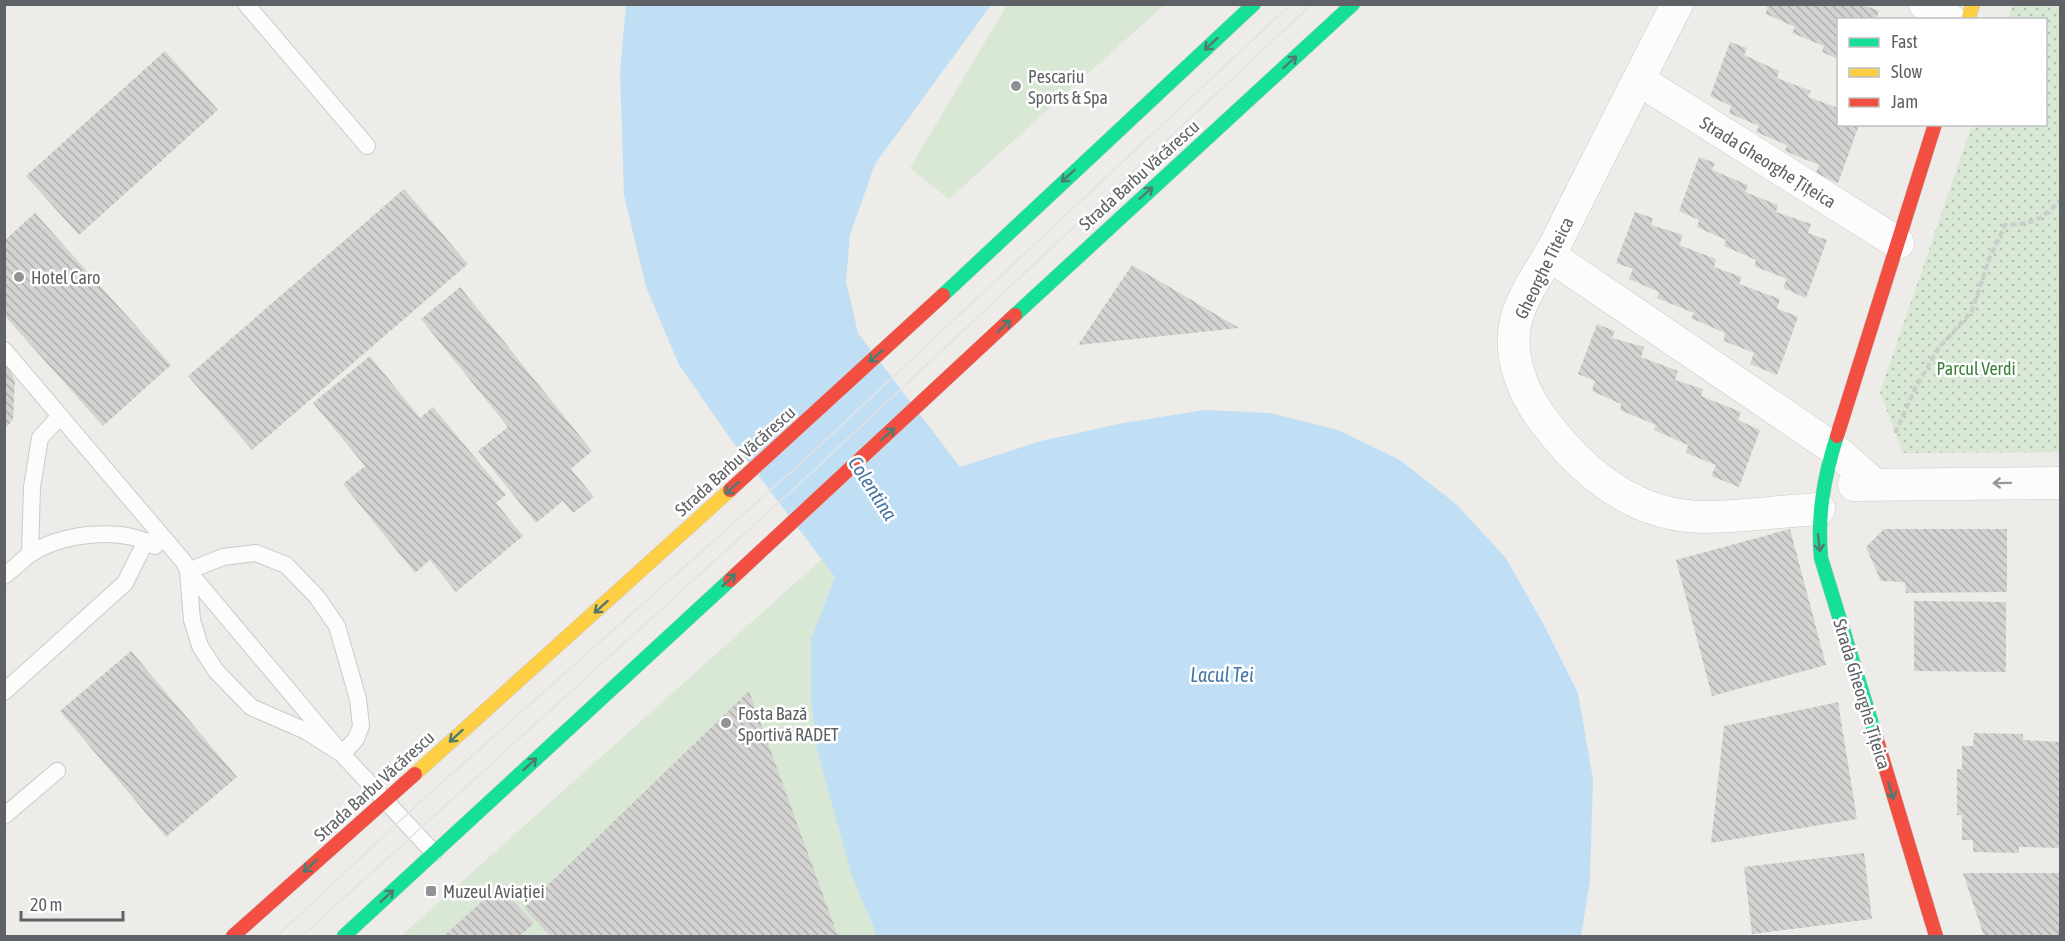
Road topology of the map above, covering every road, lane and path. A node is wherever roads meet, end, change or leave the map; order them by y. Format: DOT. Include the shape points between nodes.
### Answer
graph roads {
  1 [pos="246,4"];
  2 [pos="1254,4"];
  3 [pos="1353,4"];
  4 [pos="1677,4"];
  5 [pos="1925,4"];
  6 [pos="1947,18"];
  7 [pos="1639,80"];
  8 [pos="1934,126"];
  9 [pos="367,146"];
  10 [pos="2061,201"];
  11 [pos="1898,243"];
  12 [pos="1549,255"];
  13 [pos="4,350"];
  14 [pos="60,416"];
  15 [pos="1895,433"];
  16 [pos="1833,448"];
  17 [pos="2061,483"];
  18 [pos="1875,485"];
  19 [pos="1820,497"];
  20 [pos="146,541"];
  21 [pos="30,554"];
  22 [pos="186,566"];
  23 [pos="4,576"];
  24 [pos="4,692"];
  25 [pos="342,754"];
  26 [pos="57,771"];
  27 [pos="384,800"];
  28 [pos="4,816"];
  29 [pos="434,853"];
  30 [pos="233,936"];
  31 [pos="344,936"];
  32 [pos="1936,936"];
  1 -- 9 [label="lane"];
  2 -- 27 [label="main road, Strada Barbu Văcărescu, one-way" via="645,568"];
  29 -- 3 [label="main road, Strada Barbu Văcărescu, one-way"];
  4 -- 7 [label="street, Gheorghe Titeica"];
  5 -- 6 [label="street"];
  7 -- 11 [label="street, Strada Gheorghe Țițeica"];
  7 -- 12 [label="street, Gheorghe Titeica"];
  8 -- 11 [label="main road, Strada Gheorghe Țițeica"];
  10 -- 15 [label="path" via="2041,219 2005,225 1972,310 1938,349"];
  11 -- 16 [label="main road, Strada Gheorghe Țițeica"];
  12 -- 16 [label="street"];
  12 -- 19 [label="street, Gheorghe Titeica" via="1516,320 1513,347 1517,368 1538,413 1582,465 1622,495 1658,509 1704,517"];
  13 -- 14 [label="lane"];
  14 -- 21 [label="lane" via="40,438 32,487"];
  14 -- 22 [label="lane"];
  16 -- 18 [label="street"];
  16 -- 19 [label="main road, Strada Gheorghe Țițeica"];
  17 -- 18 [label="street, Gheorghe Titeica, one-way"];
  18 -- 19 [label="street, Gheorghe Titeica"];
  19 -- 32 [label="main road, Strada Gheorghe Țițeica, one-way" via="1817,531 1821,558"];
  20 -- 21 [label="lane" via="96,534 58,542"];
  20 -- 22 [label="lane"];
  20 -- 24 [label="lane" via="125,583"];
  21 -- 23 [label="lane"];
  22 -- 25 [label="lane"];
  22 -- 25 [label="lane" via="192,620 200,646 216,671 251,707 306,731"];
  22 -- 25 [label="lane" via="256,553 286,565 317,597 338,626 358,699 361,726 356,739"];
  25 -- 27 [label="lane"];
  26 -- 28 [label="lane"];
  27 -- 29 [label="lane"];
  27 -- 30 [label="main road, Strada Barbu Văcărescu, one-way"];
  31 -- 29 [label="main road, Strada Barbu Văcărescu, one-way"];
}
